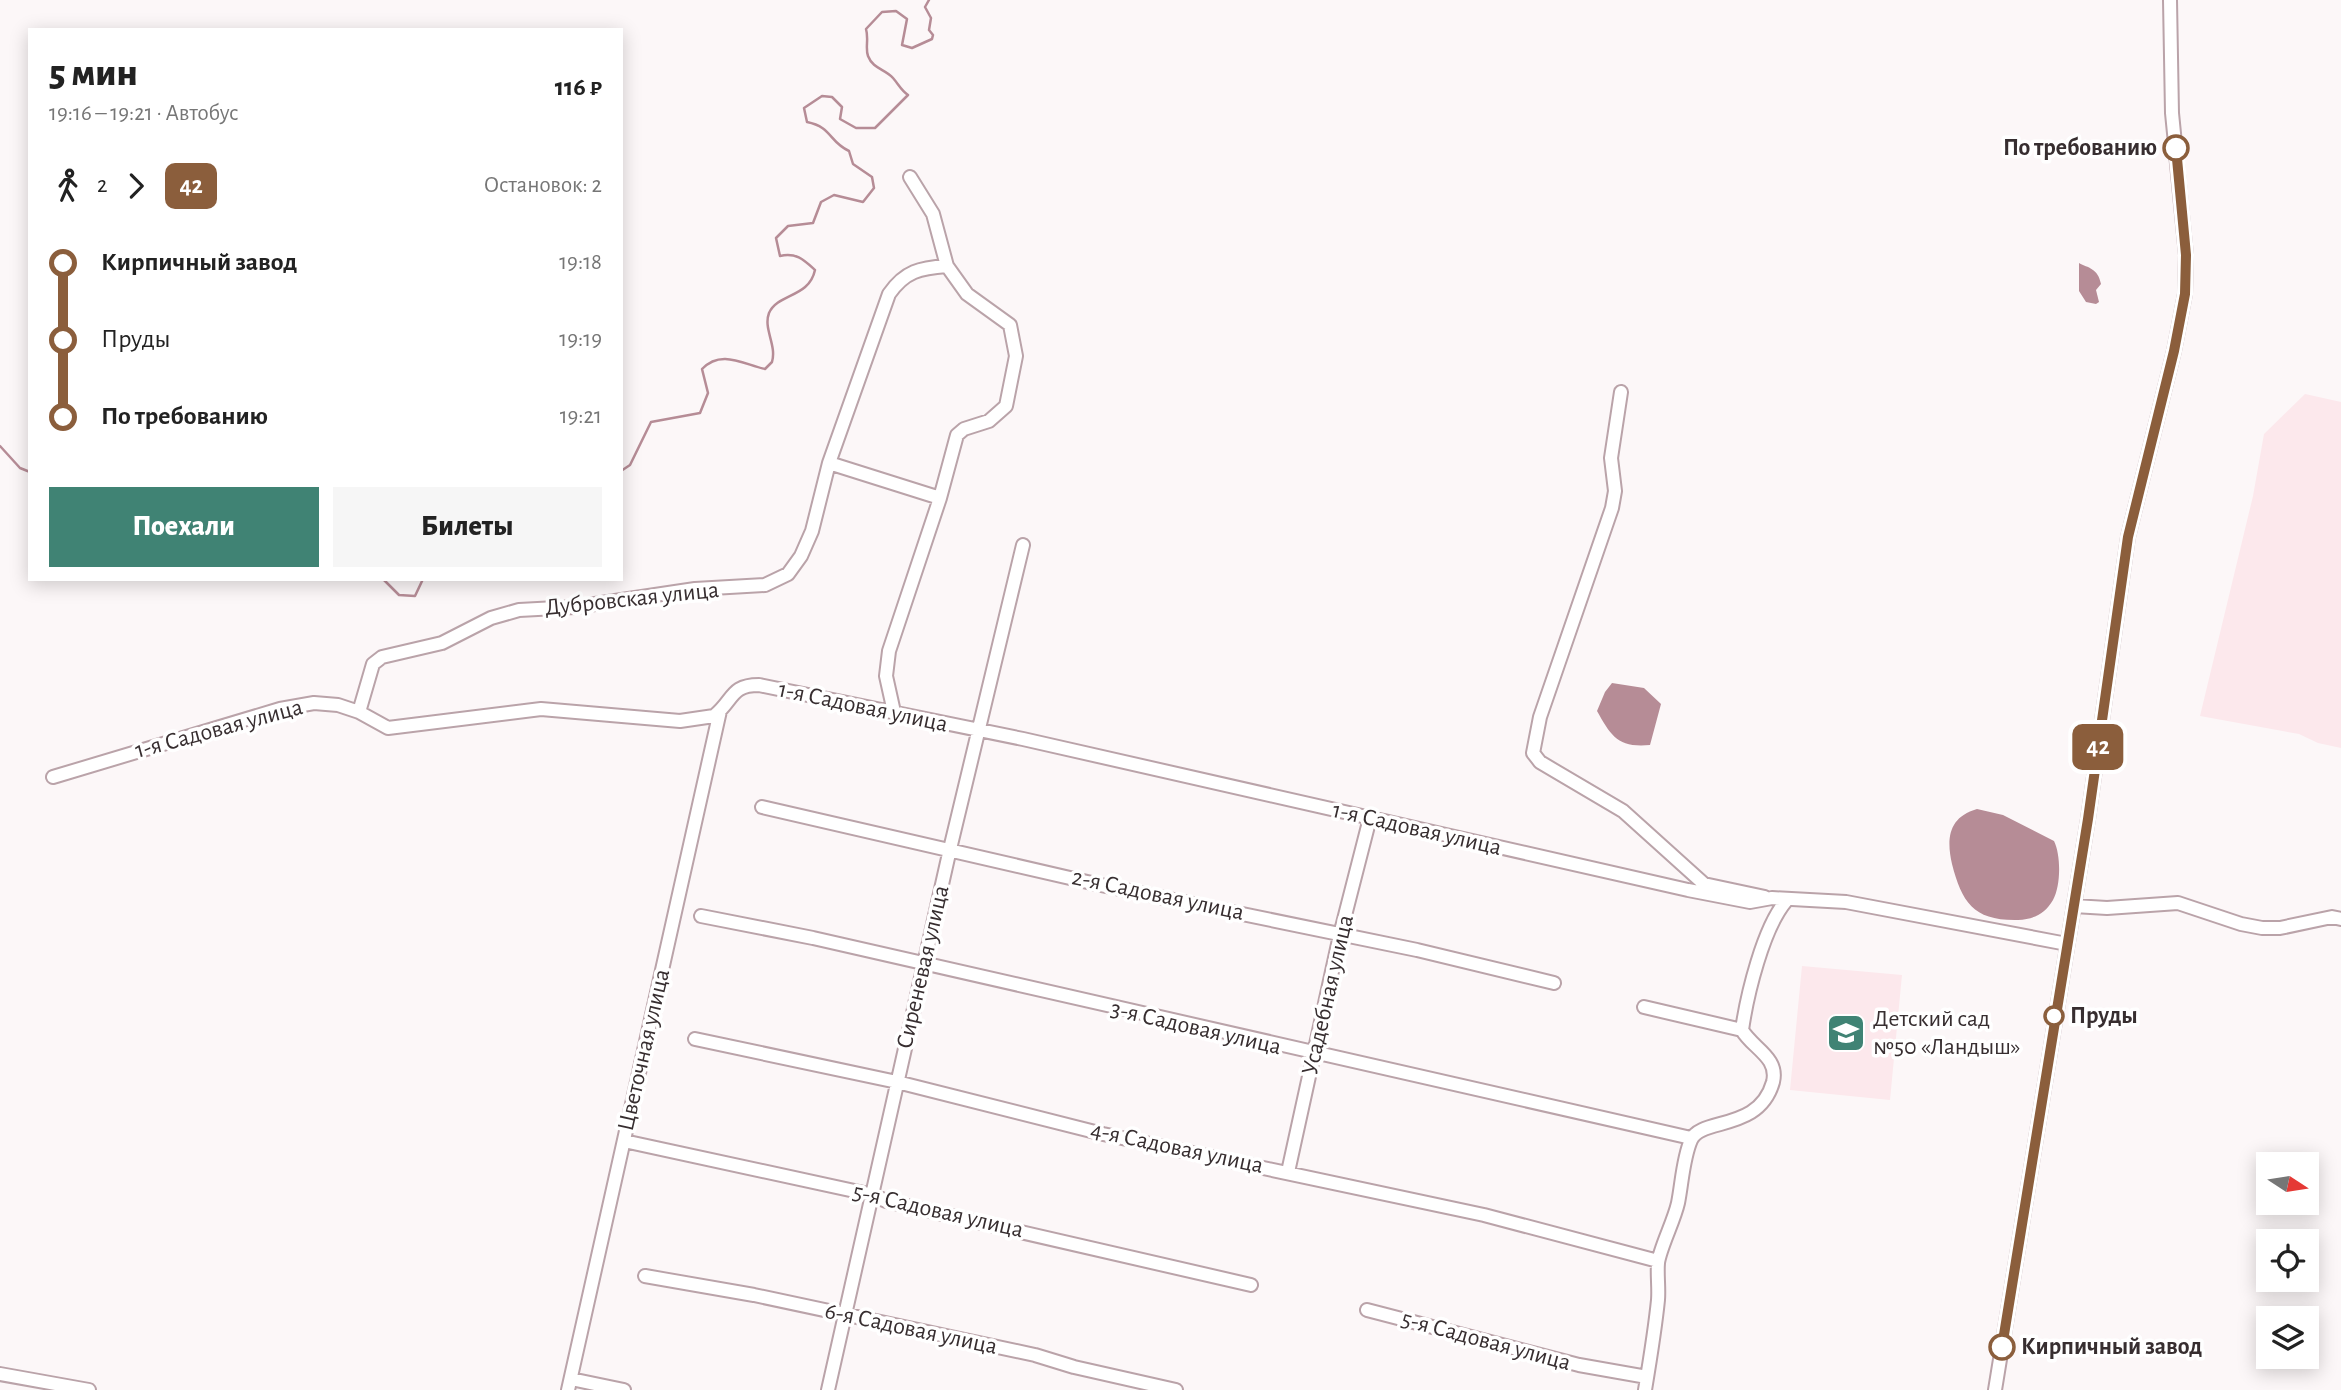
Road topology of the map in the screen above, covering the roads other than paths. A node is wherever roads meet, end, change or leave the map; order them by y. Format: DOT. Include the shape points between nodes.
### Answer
graph roads {
  1 [pos="2169,0"];
  2 [pos="910,177"];
  3 [pos="947,266"];
  4 [pos="1621,392"];
  5 [pos="829,463"];
  6 [pos="940,498"];
  7 [pos="1023,545"];
  8 [pos="720,711"];
  9 [pos="359,712"];
  10 [pos="894,712"];
  11 [pos="979,732"];
  12 [pos="53,777"];
  13 [pos="762,807"];
  14 [pos="1370,818"];
  15 [pos="950,849"];
  16 [pos="1695,888"];
  17 [pos="1786,901"];
  18 [pos="2074,906"];
  19 [pos="701,916"];
  20 [pos="2341,919"];
  21 [pos="1340,935"];
  22 [pos="2067,944"];
  23 [pos="924,966"];
  24 [pos="1554,983"];
  25 [pos="1644,1007"];
  26 [pos="1742,1030"];
  27 [pos="695,1039"];
  28 [pos="1314,1055"];
  29 [pos="897,1082"];
  30 [pos="1691,1138"];
  31 [pos="624,1141"];
  32 [pos="1288,1172"];
  33 [pos="873,1195"];
  34 [pos="1658,1261"];
  35 [pos="645,1276"];
  36 [pos="1251,1285"];
  37 [pos="1367,1310"];
  38 [pos="846,1315"];
  39 [pos="0,1374"];
  40 [pos="569,1384"];
  41 [pos="1646,1384"];
  42 [pos="89,1390"];
  43 [pos="624,1390"];
  44 [pos="828,1390"];
  45 [pos="1176,1390"];
  46 [pos="1994,1390"];
  1 -- 18 [label="street" via="2185,294 2128,537"];
  2 -- 3 [label="street" via="933,214"];
  3 -- 5 [label="street, Дубровская улица" via="911,271 889,294"];
  3 -- 6 [label="street" via="967,294 1010,325 1016,356 1006,406 989,421 957,435"];
  4 -- 16 [label="street" via="1611,458 1612,508 1540,717 1533,753 1539,762 1623,811"];
  5 -- 6 [label="street"];
  5 -- 9 [label="street, Дубровская улица" via="812,531 788,574 765,585 519,610 492,618 442,642 382,657 373,664"];
  6 -- 10 [label="street" via="889,651 886,676"];
  7 -- 11 [label="street, Сиреневая улица"];
  8 -- 9 [label="street, 1-я Садовая улица" via="704,719 680,721 541,709 388,728"];
  8 -- 10 [label="street, 1-я Садовая улица" via="735,690 759,685"];
  8 -- 31 [label="street, Цветочная улица"];
  9 -- 12 [label="street, 1-я Садовая улица" via="314,703 280,709"];
  10 -- 11 [label="street, 1-я Садовая улица"];
  11 -- 14 [label="street, 1-я Садовая улица"];
  11 -- 15 [label="street, Сиреневая улица"];
  13 -- 15 [label="street, 2-я Садовая улица"];
  14 -- 16 [label="street, 1-я Садовая улица"];
  14 -- 21 [label="street, Усадебная улица"];
  15 -- 21 [label="street, 2-я Садовая улица"];
  15 -- 23 [label="street, Сиреневая улица"];
  16 -- 17 [label="street, 1-я Садовая улица" via="1750,902"];
  17 -- 22 [label="street, 1-я Садовая улица" via="1846,902"];
  17 -- 26 [label="street" via="1771,928"];
  18 -- 20 [label="street" via="2178,903 2262,928"];
  18 -- 22 [label="street"];
  19 -- 23 [label="street, 3-я Садовая улица"];
  21 -- 24 [label="street, 2-я Садовая улица"];
  21 -- 28 [label="street, Усадебная улица"];
  22 -- 46 [label="street"];
  23 -- 28 [label="street, 3-я Садовая улица"];
  23 -- 29 [label="street, Сиреневая улица"];
  25 -- 26 [label="street"];
  26 -- 30 [label="street" via="1773,1067 1769,1091 1750,1114 1702,1129"];
  27 -- 29 [label="street, 4-я Садовая улица"];
  28 -- 30 [label="street, 3-я Садовая улица"];
  28 -- 32 [label="street, Усадебная улица"];
  29 -- 32 [label="street, 4-я Садовая улица" via="1103,1134"];
  29 -- 33 [label="street, Сиреневая улица"];
  30 -- 34 [label="street" via="1674,1221"];
  31 -- 33 [label="street, 5-я Садовая улица"];
  31 -- 40 [label="street, Цветочная улица"];
  32 -- 34 [label="street, 4-я Садовая улица" via="1483,1215"];
  33 -- 36 [label="street, 5-я Садовая улица"];
  33 -- 38 [label="street, Сиреневая улица"];
  34 -- 41 [label="street" via="1658,1300"];
  35 -- 38 [label="street, 6-я Садовая улица"];
  37 -- 41 [label="street, 5-я Садовая улица"];
  38 -- 44 [label="street, Сиреневая улица"];
  38 -- 45 [label="street, 6-я Садовая улица"];
  39 -- 42 [label="street"];
  40 -- 43 [label="street"];
}
